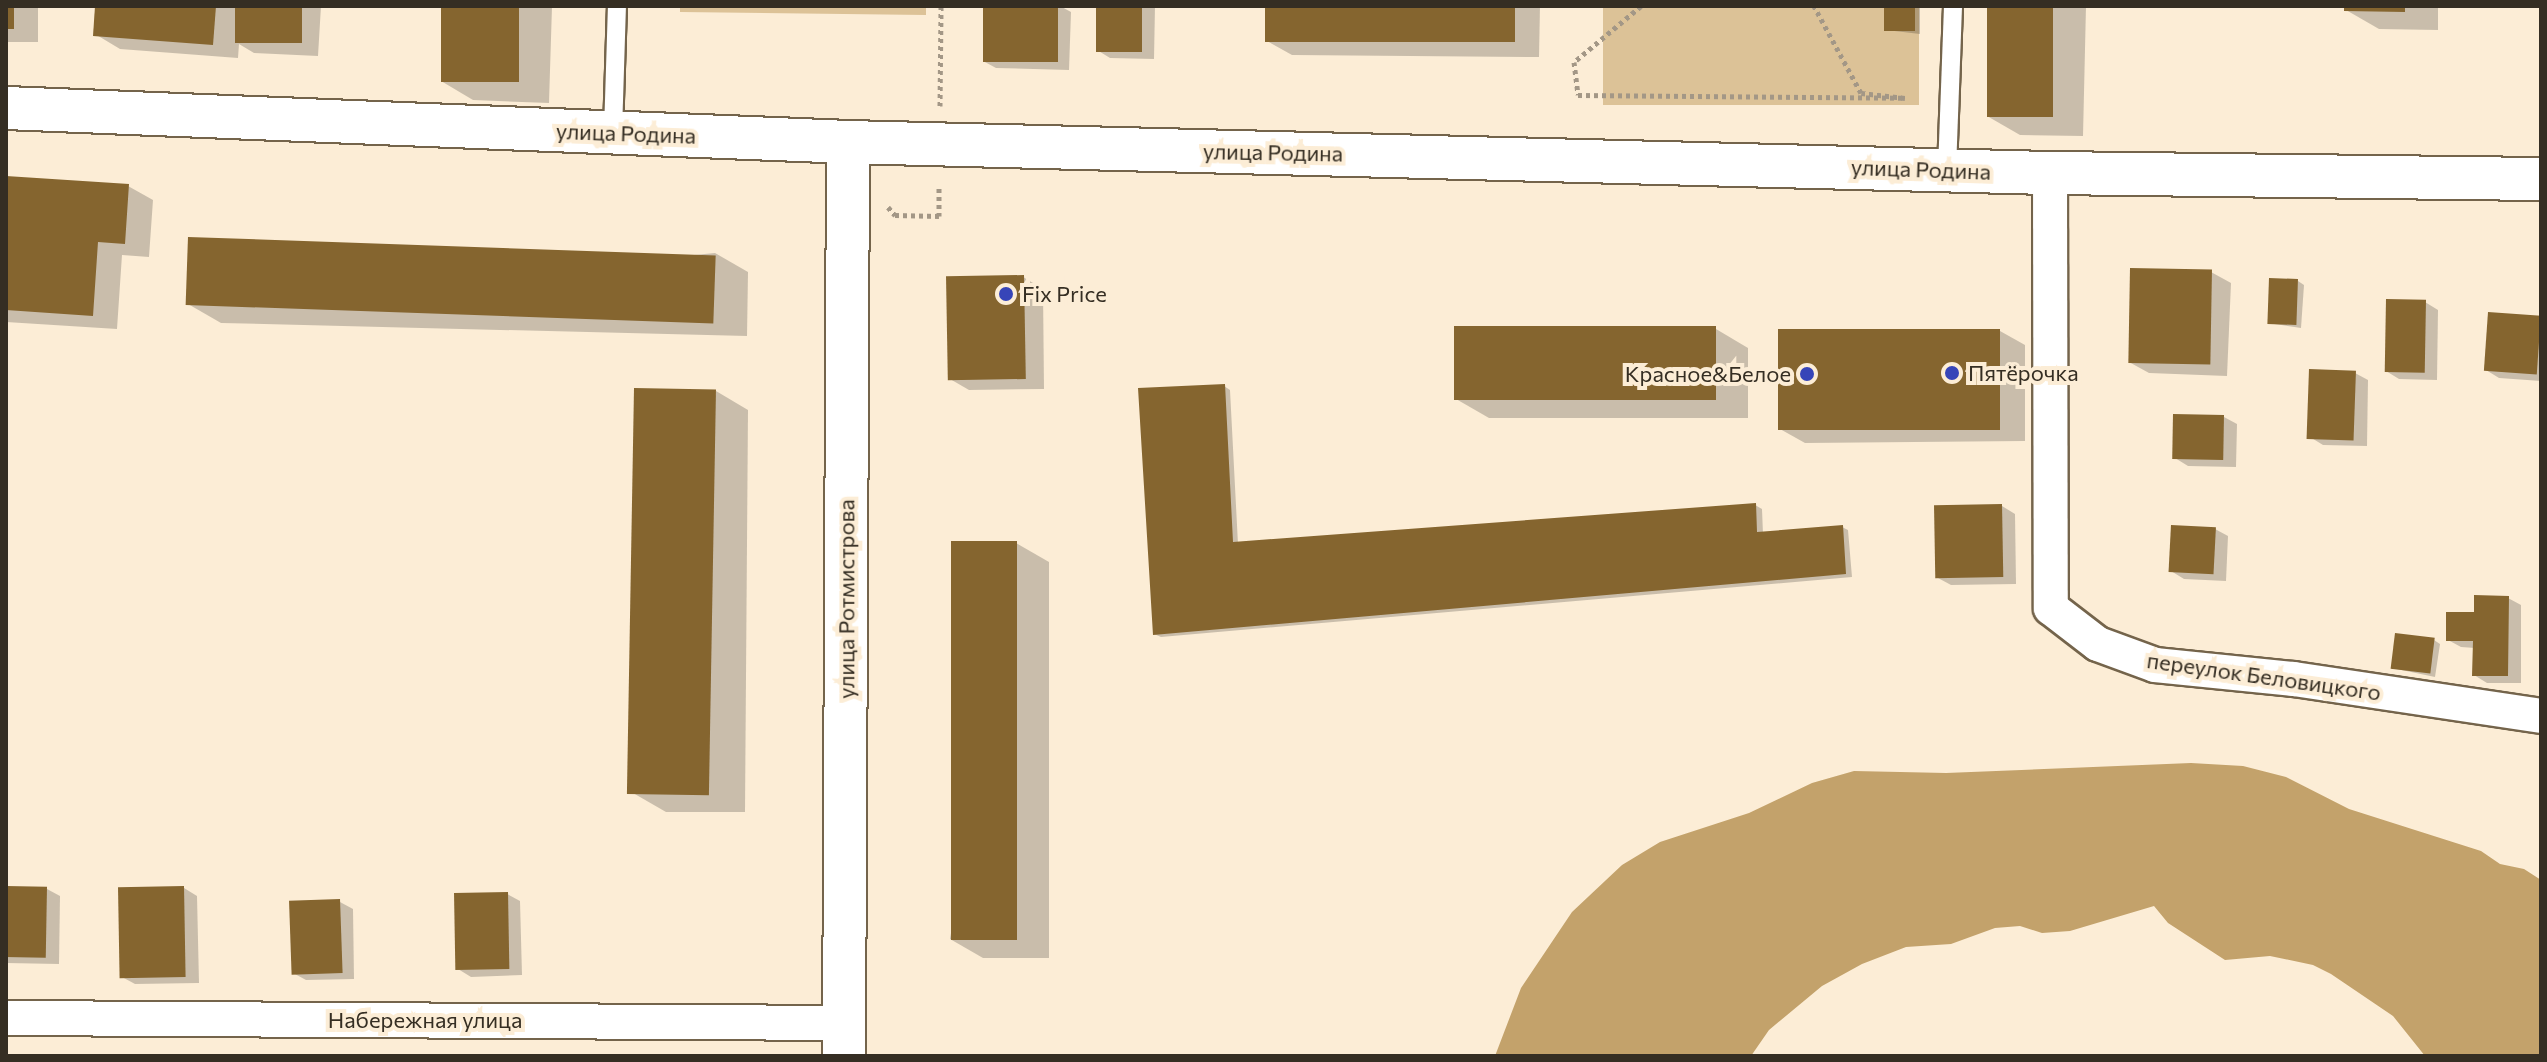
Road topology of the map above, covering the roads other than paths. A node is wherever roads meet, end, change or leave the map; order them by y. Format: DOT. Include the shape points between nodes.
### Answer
graph roads {
  1 [pos="617,6"];
  2 [pos="1953,6"];
  3 [pos="6,108"];
  4 [pos="613,132"];
  5 [pos="848,142"];
  6 [pos="1947,170"];
  7 [pos="2050,173"];
  8 [pos="2541,179"];
  9 [pos="2541,716"];
  10 [pos="6,1018"];
  11 [pos="844,1039"];
  1 -- 4 [label="lane"];
  2 -- 6 [label="lane"];
  3 -- 4 [label="street, улица Родина"];
  4 -- 5 [label="street, улица Родина"];
  5 -- 6 [label="street, улица Родина"];
  5 -- 11 [label="street, улица Ротмистрова"];
  6 -- 7 [label="street, улица Родина"];
  7 -- 8 [label="street, улица Родина"];
  7 -- 9 [label="street, переулок Беловицкого" via="2051,608 2098,644 2155,665 2294,679"];
  10 -- 11 [label="street, Набережная улица"];
}
